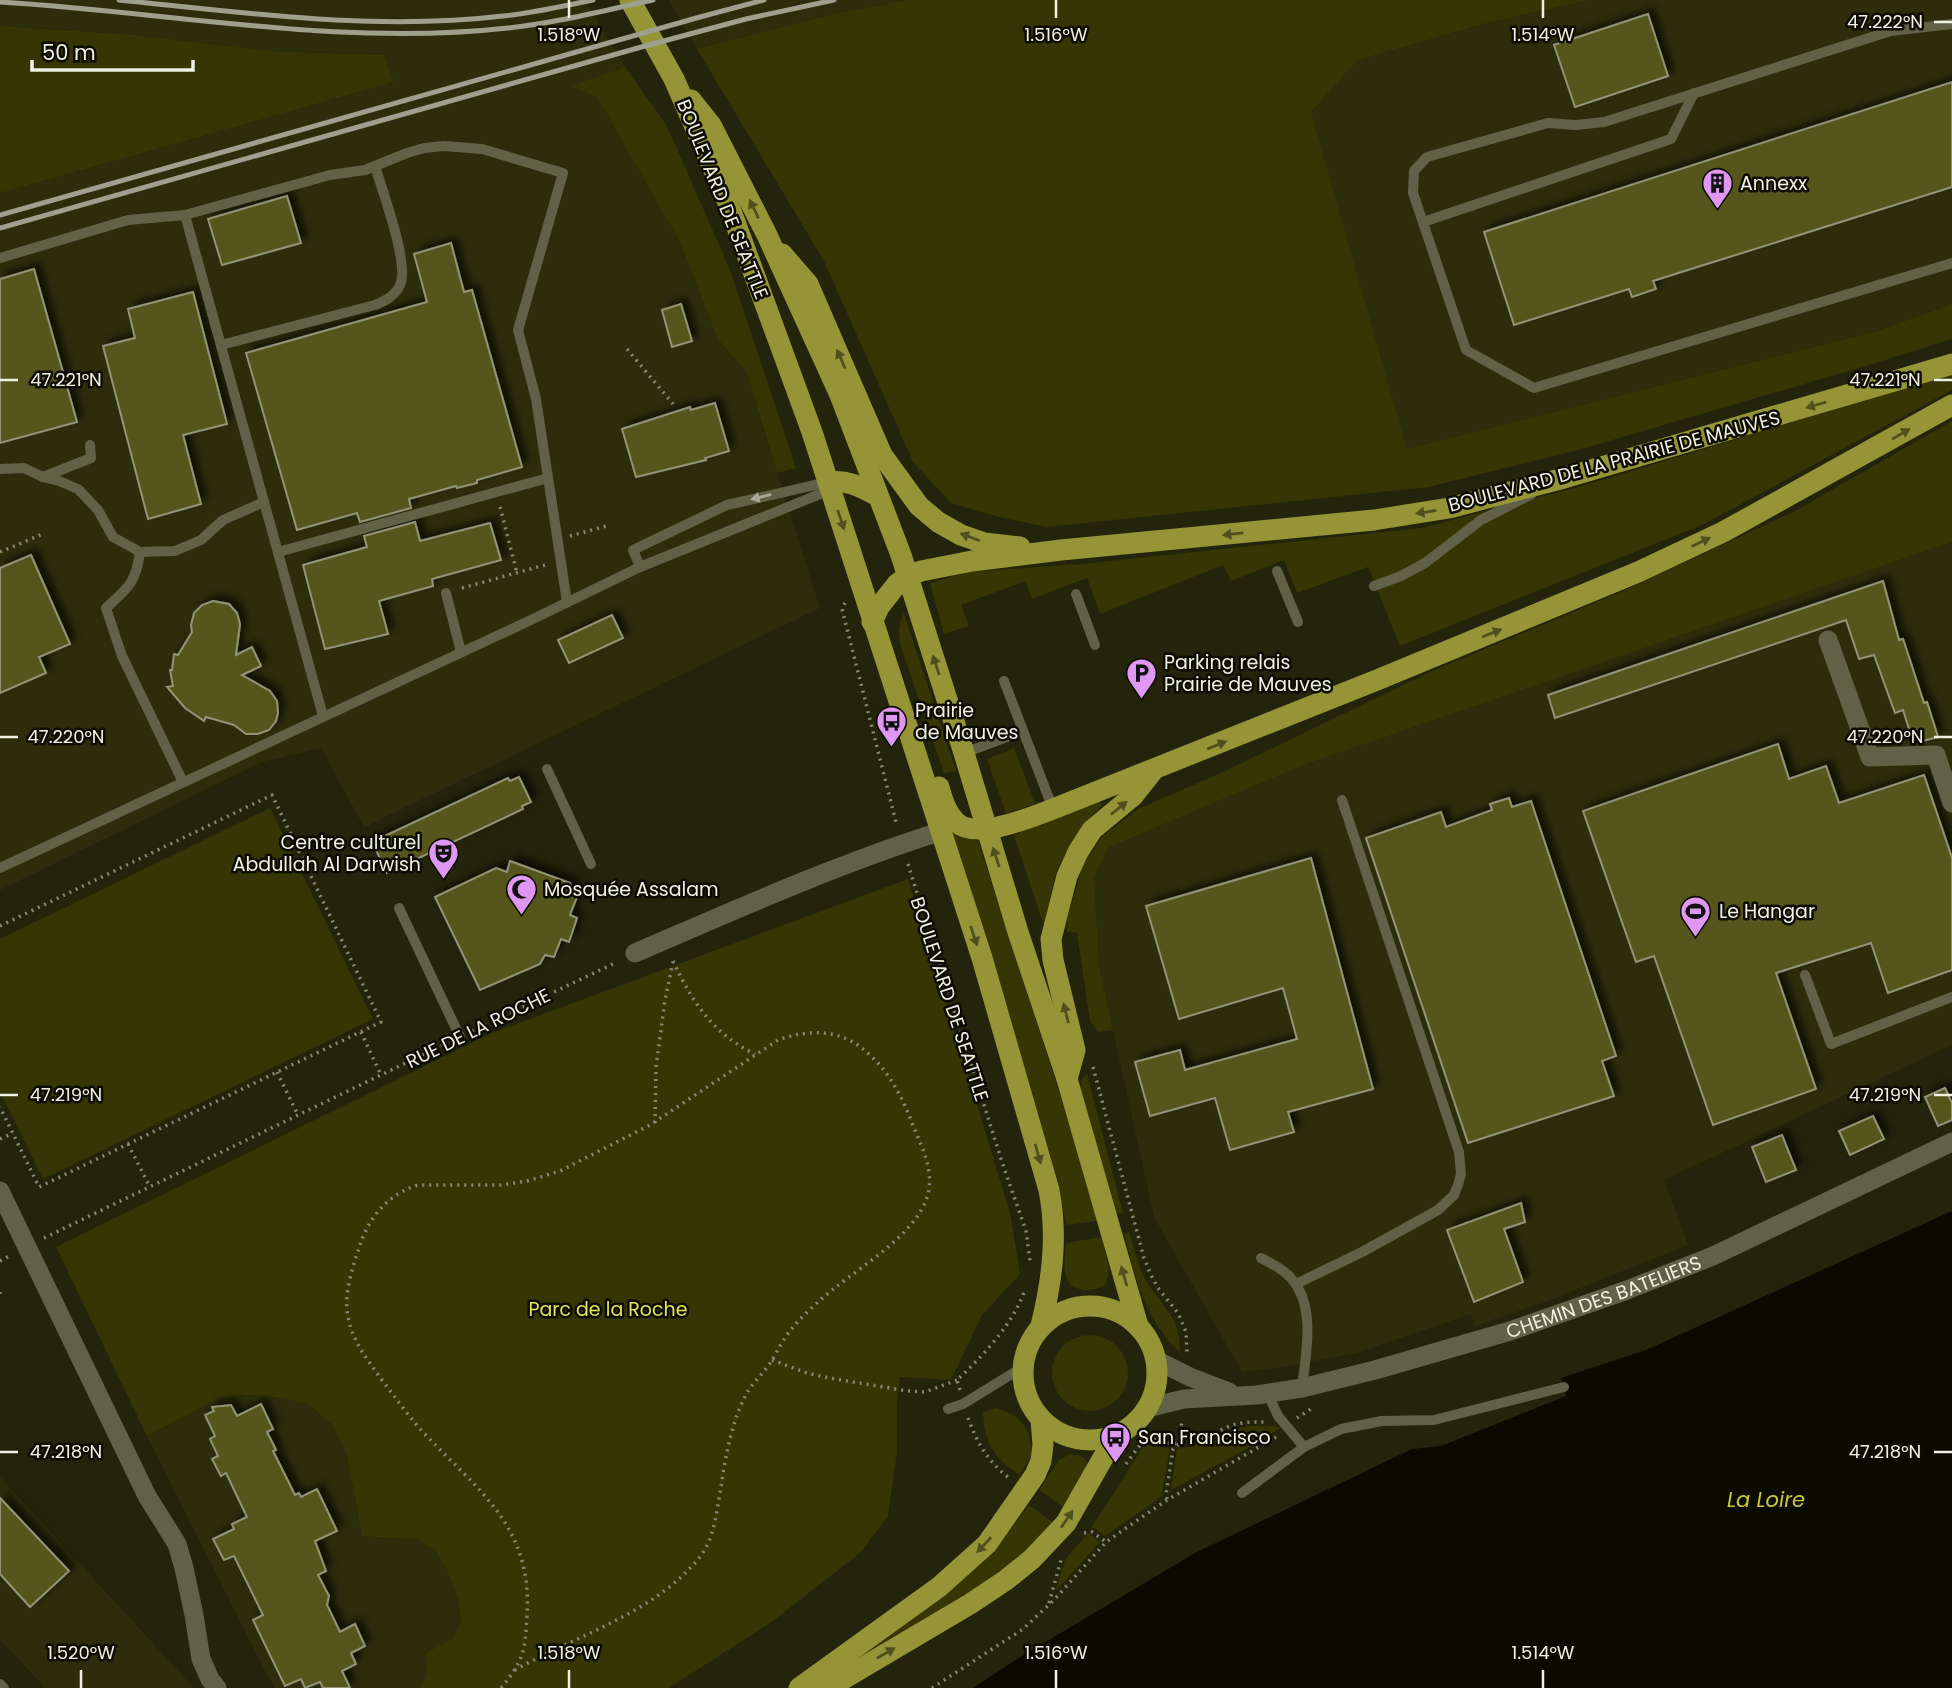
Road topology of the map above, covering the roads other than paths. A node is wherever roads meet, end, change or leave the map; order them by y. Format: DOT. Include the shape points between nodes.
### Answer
graph roads {
  1 [pos="630,0"];
  2 [pos="1952,24"];
  3 [pos="674,79"];
  4 [pos="1694,93"];
  5 [pos="375,166"];
  6 [pos="185,215"];
  7 [pos="1423,222"];
  8 [pos="766,235"];
  9 [pos="0,258"];
  10 [pos="1952,263"];
  11 [pos="221,345"];
  12 [pos="1952,364"];
  13 [pos="1952,405"];
  14 [pos="90,445"];
  15 [pos="0,469"];
  16 [pos="43,477"];
  17 [pos="548,478"];
  18 [pos="1564,478"];
  19 [pos="829,486"];
  20 [pos="878,496"];
  21 [pos="264,502"];
  22 [pos="1061,550"];
  23 [pos="140,552"];
  24 [pos="278,552"];
  25 [pos="640,567"];
  26 [pos="1278,571"];
  27 [pos="908,576"];
  28 [pos="1374,586"];
  29 [pos="446,593"];
  30 [pos="1076,594"];
  31 [pos="567,602"];
  32 [pos="872,622"];
  33 [pos="1298,622"];
  34 [pos="1828,640"];
  35 [pos="1095,645"];
  36 [pos="461,652"];
  37 [pos="885,656"];
  38 [pos="1004,681"];
  39 [pos="323,716"];
  40 [pos="1023,731"];
  41 [pos="964,753"];
  42 [pos="547,769"];
  43 [pos="1153,770"];
  44 [pos="183,782"];
  45 [pos="1342,800"];
  46 [pos="1952,803"];
  47 [pos="1053,809"];
  48 [pos="987,829"];
  49 [pos="939,832"];
  50 [pos="591,864"];
  51 [pos="0,868"];
  52 [pos="399,908"];
  53 [pos="635,953"];
  54 [pos="1805,975"];
  55 [pos="1952,997"];
  56 [pos="460,1037"];
  57 [pos="1067,1079"];
  58 [pos="1952,1142"];
  59 [pos="0,1191"];
  60 [pos="1261,1258"];
  61 [pos="1296,1284"];
  62 [pos="1041,1326"];
  63 [pos="1138,1326"];
  64 [pos="1156,1360"];
  65 [pos="1023,1367"];
  66 [pos="1564,1387"];
  67 [pos="1302,1388"];
  68 [pos="1268,1394"];
  69 [pos="1237,1395"];
  70 [pos="1147,1408"];
  71 [pos="948,1409"];
  72 [pos="1041,1419"];
  73 [pos="1123,1431"];
  74 [pos="1304,1447"];
  75 [pos="1242,1493"];
  76 [pos="0,1684"];
  77 [pos="4,1688"];
  78 [pos="217,1688"];
  79 [pos="799,1688"];
  80 [pos="828,1688"];
  1 -- 3 [label="main road"];
  2 -- 4 [label="lane" via="1891,31"];
  8 -- 3 [label="main road, BOULEVARD DE SEATTLE, one-way" via="711,125"];
  3 -- 19 [label="main road, BOULEVARD DE SEATTLE" via="736,221"];
  4 -- 7 [label="lane" via="1671,139"];
  4 -- 7 [label="lane" via="1604,122 1548,123 1427,157 1414,171 1413,193"];
  5 -- 6 [label="lane"];
  5 -- 11 [label="lane" via="401,255 403,272 396,292 375,305"];
  5 -- 17 [label="lane" via="424,148 444,146 482,149 564,173 518,330 536,399"];
  6 -- 9 [label="lane" via="128,220"];
  6 -- 11 [label="lane"];
  7 -- 10 [label="lane" via="1466,350 1534,388"];
  8 -- 20 [label="main road, BOULEVARD DE SEATTLE" via="840,396"];
  22 -- 8 [label="main road, BOULEVARD DE LA PRAIRIE DE MAUVES, one-way" via="984,543 938,522 919,506 883,455 808,284"];
  11 -- 21 [label="lane"];
  12 -- 18 [label="main road, BOULEVARD DE LA PRAIRIE DE MAUVES, one-way"];
  43 -- 13 [label="main road, one-way" via="1638,572 1745,520"];
  14 -- 16 [label="lane" via="91,458"];
  15 -- 16 [label="lane" via="24,468"];
  16 -- 23 [label="lane" via="78,489 99,510 113,537"];
  17 -- 24 [label="lane"];
  17 -- 31 [label="lane"];
  18 -- 22 [label="main road, BOULEVARD DE LA PRAIRIE DE MAUVES, one-way" via="1449,508 1374,520"];
  18 -- 28 [label="lane" via="1481,520 1425,563"];
  19 -- 20 [label="main road" via="836,481 855,484"];
  19 -- 25 [label="lane"];
  19 -- 25 [label="lane, one-way" via="727,505 633,550"];
  19 -- 32 [label="main road, BOULEVARD DE SEATTLE, one-way"];
  20 -- 27 [label="main road, BOULEVARD DE SEATTLE"];
  21 -- 23 [label="lane" via="223,520 201,540 175,551"];
  21 -- 24 [label="lane"];
  22 -- 27 [label="main road, BOULEVARD DE LA PRAIRIE DE MAUVES" via="972,561"];
  23 -- 44 [label="lane" via="133,580 106,608 122,656"];
  24 -- 39 [label="lane"];
  25 -- 31 [label="lane"];
  26 -- 33 [label="lane"];
  27 -- 32 [label="main road, BOULEVARD DE LA PRAIRIE DE MAUVES" via="890,591"];
  41 -- 27 [label="main road, BOULEVARD DE SEATTLE, one-way"];
  29 -- 36 [label="lane"];
  30 -- 35 [label="lane"];
  31 -- 36 [label="lane"];
  32 -- 37 [label="main road, BOULEVARD DE SEATTLE"];
  34 -- 46 [label="street" via="1870,757 1936,755"];
  36 -- 39 [label="lane"];
  37 -- 48 [label="main road, BOULEVARD DE SEATTLE" via="907,691 945,806 957,823"];
  37 -- 49 [label="main road, BOULEVARD DE SEATTLE"];
  38 -- 40 [label="lane"];
  39 -- 44 [label="lane"];
  40 -- 41 [label="lane"];
  40 -- 47 [label="lane"];
  41 -- 48 [label="main road, BOULEVARD DE SEATTLE"];
  42 -- 50 [label="lane"];
  43 -- 47 [label="main road"];
  57 -- 43 [label="main road, one-way" via="1075,1050 1051,939 1067,876 1092,831 1133,796"];
  44 -- 51 [label="lane"];
  45 -- 61 [label="lane" via="1460,1152 1461,1174 1454,1195 1438,1210"];
  47 -- 48 [label="main road"];
  57 -- 48 [label="main road, BOULEVARD DE SEATTLE, one-way"];
  49 -- 53 [label="street" via="772,894"];
  49 -- 62 [label="main road, BOULEVARD DE SEATTLE, one-way" via="982,958 1049,1190 1053,1262"];
  52 -- 56 [label="lane"];
  54 -- 55 [label="lane" via="1831,1044"];
  63 -- 57 [label="main road, BOULEVARD DE SEATTLE, one-way"];
  58 -- 67 [label="street, CHEMIN DES BATELIERS" via="1713,1256 1627,1290 1497,1335"];
  59 -- 78 [label="street" via="147,1496 177,1544 201,1659"];
  60 -- 61 [label="lane"];
  61 -- 67 [label="lane" via="1306,1310"];
  62 -- 63 [label="main road" via="1083,1306 1118,1312"];
  62 -- 65 [label="main road"];
  63 -- 64 [label="main road"];
  64 -- 69 [label="street, CHEMIN DES BATELIERS"];
  64 -- 70 [label="main road" via="1156,1385"];
  65 -- 71 [label="lane"];
  65 -- 72 [label="main road" via="1026,1395"];
  66 -- 74 [label="lane" via="1434,1420 1382,1421 1341,1429"];
  67 -- 68 [label="street, CHEMIN DES BATELIERS"];
  68 -- 69 [label="street, CHEMIN DES BATELIERS"];
  68 -- 74 [label="lane"];
  69 -- 70 [label="street, CHEMIN DES BATELIERS" via="1184,1398"];
  70 -- 73 [label="main road"];
  72 -- 73 [label="main road" via="1070,1437 1093,1440"];
  72 -- 79 [label="main road, one-way" via="1044,1445 1035,1475 987,1544 939,1587"];
  80 -- 73 [label="main road, one-way" via="970,1604 1031,1559 1066,1522"];
  74 -- 75 [label="lane"];
  76 -- 77 [label="lane"];
}
